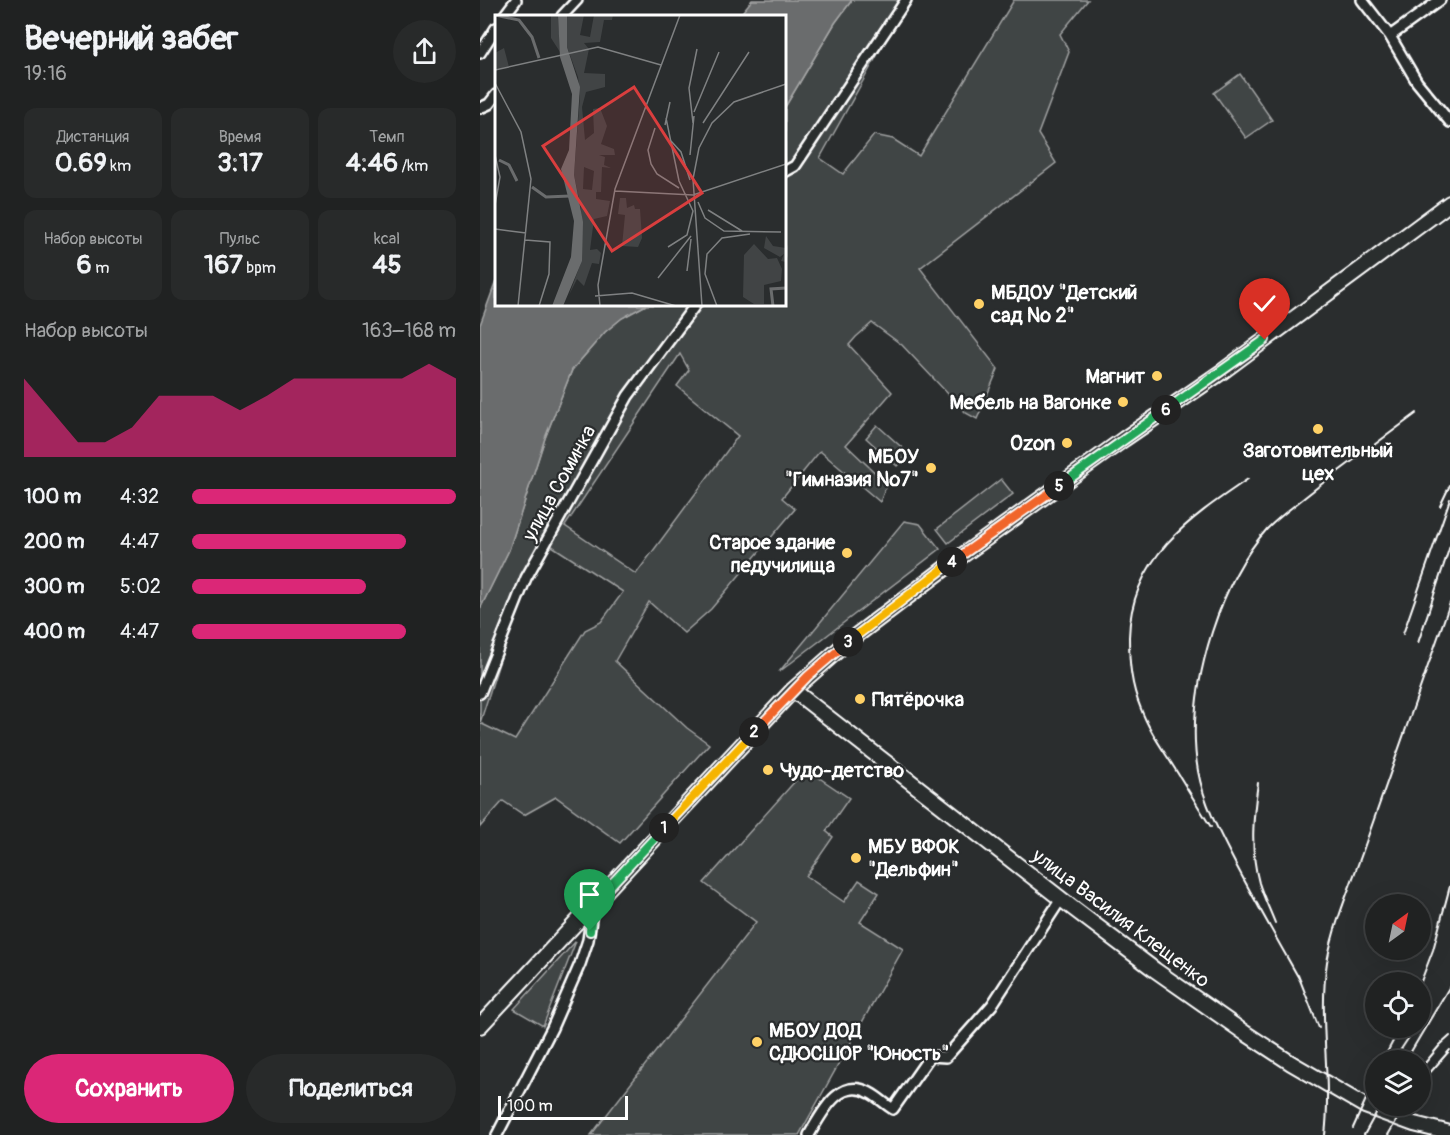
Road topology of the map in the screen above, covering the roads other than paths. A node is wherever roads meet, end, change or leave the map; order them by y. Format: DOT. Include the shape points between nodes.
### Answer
graph roads {
  1 [pos="516,0"];
  2 [pos="577,0"];
  3 [pos="906,0"];
  4 [pos="1362,0"];
  5 [pos="1440,0"];
  6 [pos="505,15"];
  7 [pos="563,15"];
  8 [pos="495,30"];
  9 [pos="1390,36"];
  10 [pos="480,53"];
  11 [pos="495,96"];
  12 [pos="480,108"];
  13 [pos="1450,122"];
  14 [pos="786,171"];
  15 [pos="1450,203"];
  16 [pos="695,306"];
  17 [pos="793,690"];
  18 [pos="480,693"];
  19 [pos="1061,899"];
  20 [pos="593,904"];
  21 [pos="480,1026"];
  22 [pos="1450,1133"];
  23 [pos="497,1135"];
  24 [pos="809,1135"];
  1 -- 6 [label="street"];
  2 -- 7 [label="street"];
  3 -- 14 [label="street" via="795,166"];
  4 -- 9 [label="street"];
  5 -- 9 [label="street"];
  8 -- 10 [label="street"];
  9 -- 13 [label="street" via="1417,82"];
  11 -- 12 [label="street"];
  15 -- 17 [label="main road" via="1223,371 956,560 845,644"];
  16 -- 18 [label="street, улица Соминка" via="628,396 526,578"];
  17 -- 19 [label="main road, улица Василия Клещенко"];
  17 -- 20 [label="main road"];
  19 -- 22 [label="main road, улица Василия Клещенко" via="1290,1063 1369,1108"];
  19 -- 24 [label="street" via="992,1005 946,1057 930,1056 893,1109 869,1092 854,1087 837,1094"];
  20 -- 21 [label="main road"];
  20 -- 23 [label="street" via="580,964"];
}
